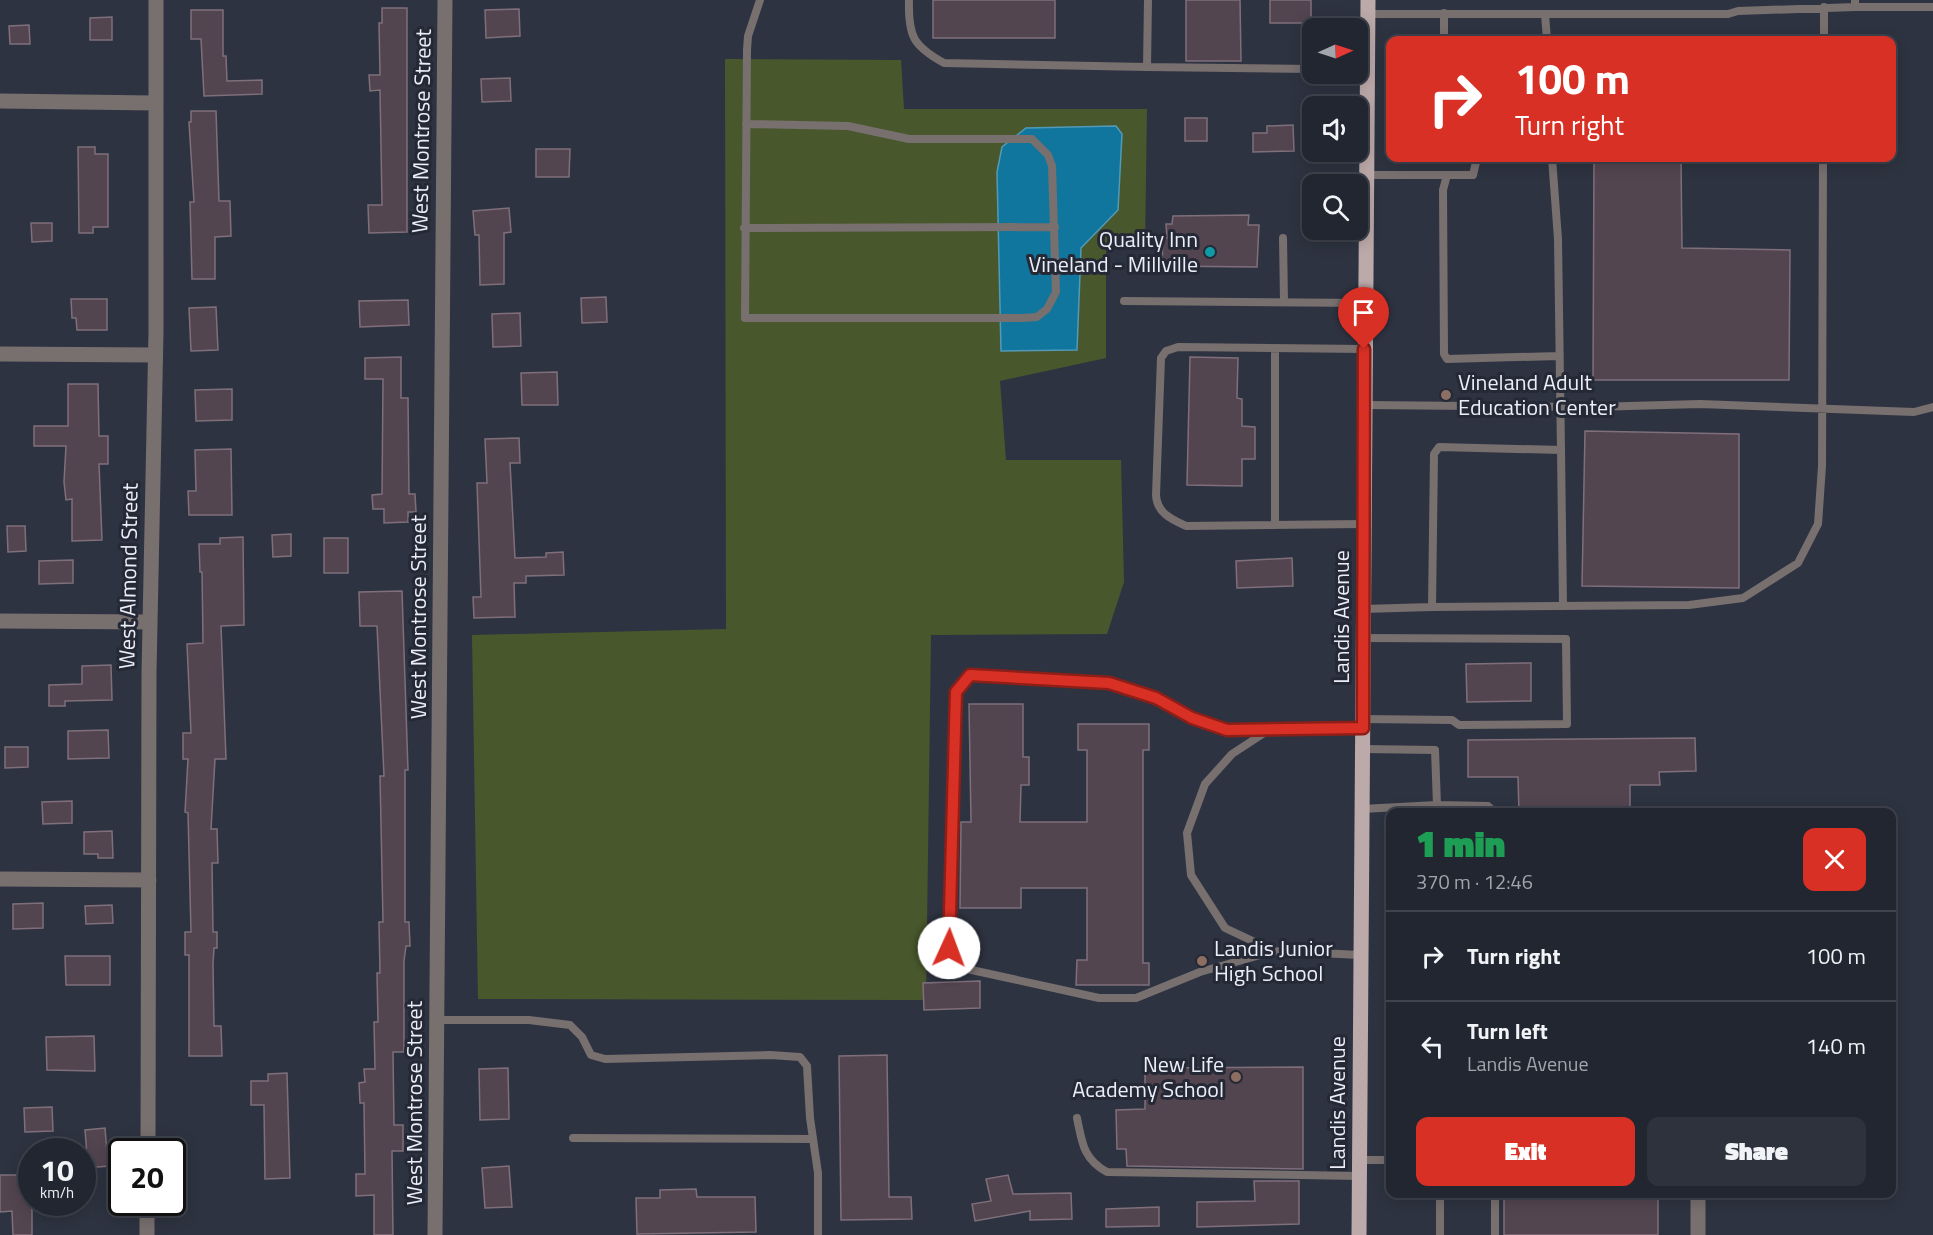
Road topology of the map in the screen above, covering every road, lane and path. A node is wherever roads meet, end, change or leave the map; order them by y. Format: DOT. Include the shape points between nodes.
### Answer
graph roads {
  1 [pos="156,0"];
  2 [pos="445,0"];
  3 [pos="760,0"];
  4 [pos="909,0"];
  5 [pos="1148,0"];
  6 [pos="1738,0"];
  7 [pos="1855,4"];
  8 [pos="1368,7"];
  9 [pos="1824,7"];
  10 [pos="1933,7"];
  11 [pos="1738,11"];
  12 [pos="1444,13"];
  13 [pos="1545,14"];
  14 [pos="1444,36"];
  15 [pos="1547,36"];
  16 [pos="1824,36"];
  17 [pos="1147,67"];
  18 [pos="1302,69"];
  19 [pos="1363,84"];
  20 [pos="0,101"];
  21 [pos="155,104"];
  22 [pos="746,124"];
  23 [pos="1476,162"];
  24 [pos="1552,162"];
  25 [pos="1824,162"];
  26 [pos="1366,174"];
  27 [pos="1368,175"];
  28 [pos="1447,175"];
  29 [pos="1055,227"];
  30 [pos="744,228"];
  31 [pos="1283,238"];
  32 [pos="1365,240"];
  33 [pos="1124,301"];
  34 [pos="1284,302"];
  35 [pos="1365,303"];
  36 [pos="1275,349"];
  37 [pos="1364,349"];
  38 [pos="0,354"];
  39 [pos="155,355"];
  40 [pos="1558,356"];
  41 [pos="1364,405"];
  42 [pos="1562,406"];
  43 [pos="1933,407"];
  44 [pos="1822,408"];
  45 [pos="1561,450"];
  46 [pos="1275,524"];
  47 [pos="1364,524"];
  48 [pos="1563,606"];
  49 [pos="1432,607"];
  50 [pos="1363,609"];
  51 [pos="0,621"];
  52 [pos="150,622"];
  53 [pos="1363,638"];
  54 [pos="1363,724"];
  55 [pos="1271,729"];
  56 [pos="1363,749"];
  57 [pos="1437,805"];
  58 [pos="1490,808"];
  59 [pos="1362,809"];
  60 [pos="0,879"];
  61 [pos="149,880"];
  62 [pos="1274,951"];
  63 [pos="1361,955"];
  64 [pos="437,1020"];
  65 [pos="1077,1118"];
  66 [pos="148,1138"];
  67 [pos="573,1138"];
  68 [pos="813,1139"];
  69 [pos="1359,1160"];
  70 [pos="1386,1160"];
  71 [pos="1359,1176"];
  72 [pos="1440,1198"];
  73 [pos="1495,1198"];
  74 [pos="1698,1198"];
  75 [pos="147,1216"];
  76 [pos="147,1235"];
  77 [pos="435,1235"];
  78 [pos="818,1235"];
  79 [pos="1359,1235"];
  80 [pos="1440,1235"];
  81 [pos="1495,1235"];
  82 [pos="1698,1235"];
  1 -- 21 [label="street, West Almond Street"];
  2 -- 64 [label="street, West Montrose Street"];
  3 -- 22 [label="lane" via="748,36"];
  4 -- 17 [label="lane" via="912,36 922,51 944,63"];
  5 -- 17 [label="lane"];
  6 -- 11 [label="lane"];
  7 -- 9 [label="lane"];
  7 -- 10 [label="lane"];
  8 -- 12 [label="lane"];
  9 -- 11 [label="lane"];
  9 -- 16 [label="lane"];
  11 -- 13 [label="lane"];
  12 -- 13 [label="lane"];
  12 -- 14 [label="lane"];
  13 -- 15 [label="lane"];
  17 -- 18 [label="lane"];
  19 -- 26 [label="main road, Landis Avenue"];
  20 -- 21 [label="street"];
  21 -- 39 [label="street, West Almond Street"];
  22 -- 29 [label="lane" via="848,126 909,139 1032,139 1053,166"];
  22 -- 30 [label="lane"];
  23 -- 28 [label="lane" via="1473,175"];
  24 -- 40 [label="lane" via="1558,239"];
  25 -- 44 [label="lane"];
  27 -- 28 [label="lane"];
  28 -- 40 [label="lane" via="1443,190 1447,359"];
  29 -- 30 [label="lane"];
  29 -- 30 [label="lane" via="1053,301 1037,317 1023,318 745,318"];
  31 -- 34 [label="lane"];
  32 -- 35 [label="main road, Landis Avenue"];
  33 -- 34 [label="lane"];
  34 -- 35 [label="lane"];
  35 -- 37 [label="main road, Landis Avenue"];
  36 -- 37 [label="lane"];
  36 -- 46 [label="lane"];
  36 -- 46 [label="lane" via="1178,347 1166,351 1161,358 1156,495 1162,512 1186,526"];
  37 -- 41 [label="main road, Landis Avenue"];
  38 -- 39 [label="street"];
  39 -- 52 [label="street, West Almond Street"];
  40 -- 42 [label="lane"];
  41 -- 42 [label="lane"];
  41 -- 47 [label="main road, Landis Avenue"];
  42 -- 44 [label="lane" via="1700,404"];
  42 -- 45 [label="lane"];
  43 -- 44 [label="lane" via="1914,412"];
  44 -- 48 [label="lane" via="1818,524 1798,563 1743,598 1689,605"];
  45 -- 48 [label="lane"];
  45 -- 49 [label="lane" via="1439,447 1434,454"];
  46 -- 47 [label="lane"];
  47 -- 50 [label="main road, Landis Avenue"];
  48 -- 49 [label="lane"];
  49 -- 50 [label="lane"];
  50 -- 53 [label="main road, Landis Avenue"];
  51 -- 52 [label="street"];
  52 -- 61 [label="street, West Almond Street"];
  53 -- 54 [label="main road, Landis Avenue"];
  53 -- 54 [label="lane" via="1566,639 1567,724 1459,725 1452,720"];
  54 -- 55 [label="lane"];
  54 -- 56 [label="main road, Landis Avenue"];
  55 -- 62 [label="lane" via="1232,754 1205,784 1187,833 1191,875 1225,928"];
  55 -- 62 [label="lane" via="1227,730 1192,718 1156,698 1109,683 970,675 956,692 949,948 967,969 1099,998 1136,998 1200,972"];
  56 -- 57 [label="lane" via="1435,750"];
  56 -- 59 [label="main road, Landis Avenue"];
  57 -- 58 [label="lane"];
  57 -- 59 [label="lane"];
  59 -- 63 [label="main road, Landis Avenue"];
  60 -- 61 [label="street"];
  61 -- 66 [label="street, West Almond Street"];
  62 -- 63 [label="lane"];
  63 -- 69 [label="main road, Landis Avenue"];
  64 -- 68 [label="lane" via="529,1020 570,1025 591,1055 605,1059 800,1057 807,1065"];
  64 -- 77 [label="street, West Montrose Street"];
  65 -- 71 [label="lane" via="1084,1149 1094,1165 1107,1172"];
  67 -- 68 [label="lane"];
  68 -- 78 [label="lane" via="818,1173"];
  69 -- 70 [label="lane"];
  69 -- 71 [label="main road, Landis Avenue"];
  71 -- 79 [label="main road, Landis Avenue"];
  72 -- 80 [label="lane"];
  73 -- 81 [label="lane"];
  74 -- 82 [label="street"];
  75 -- 76 [label="street"];
}
